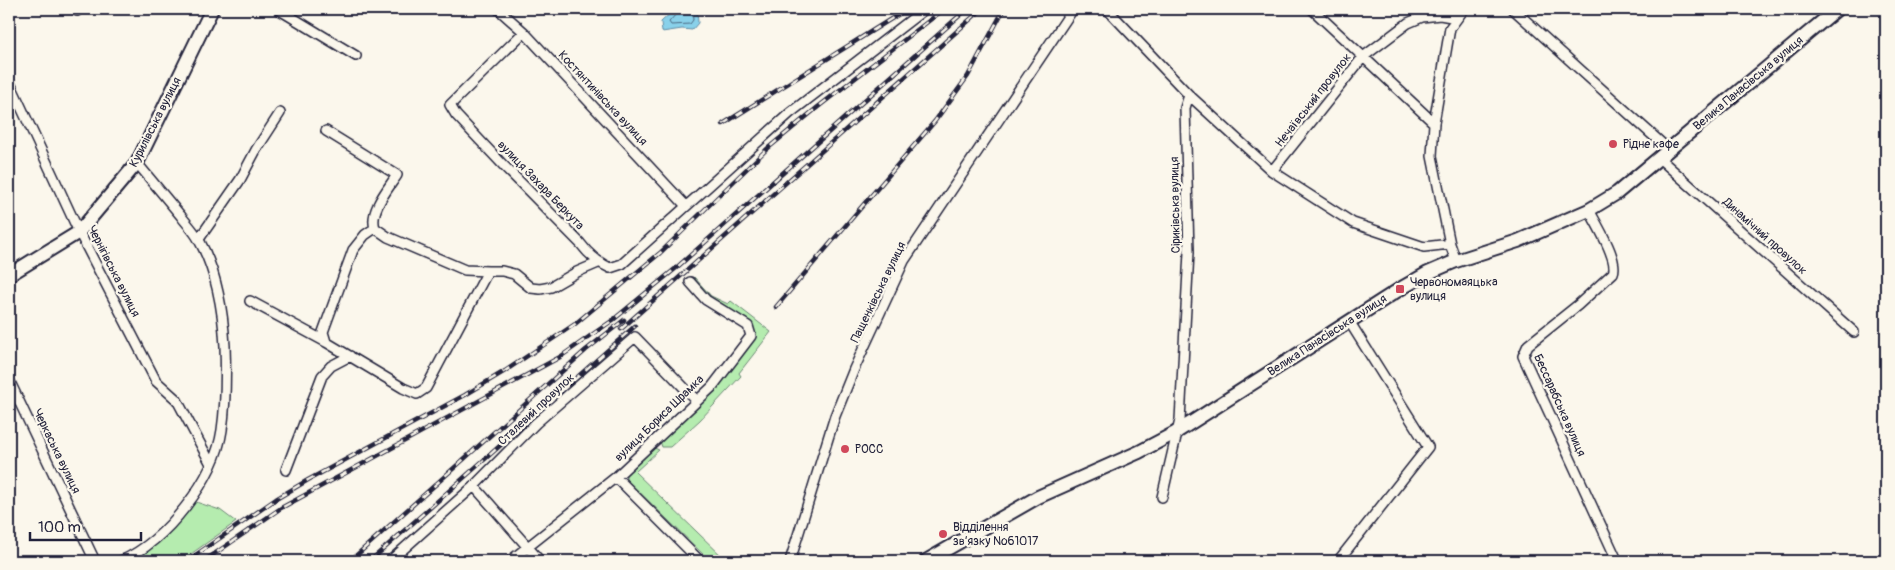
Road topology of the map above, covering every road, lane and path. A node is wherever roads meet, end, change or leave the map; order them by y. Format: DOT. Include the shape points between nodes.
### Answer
graph roads {
  1 [pos="212,9"];
  2 [pos="278,9"];
  3 [pos="498,9"];
  4 [pos="925,9"];
  5 [pos="1073,9"];
  6 [pos="1107,9"];
  7 [pos="1312,9"];
  8 [pos="1464,9"];
  9 [pos="1513,9"];
  10 [pos="1837,9"];
  11 [pos="1457,18"];
  12 [pos="524,32"];
  13 [pos="356,56"];
  14 [pos="1363,57"];
  15 [pos="9,81"];
  16 [pos="1189,94"];
  17 [pos="280,113"];
  18 [pos="1434,123"];
  19 [pos="326,131"];
  20 [pos="1664,154"];
  21 [pos="137,163"];
  22 [pos="1272,171"];
  23 [pos="686,206"];
  24 [pos="1589,210"];
  25 [pos="375,228"];
  26 [pos="79,232"];
  27 [pos="199,239"];
  28 [pos="1450,244"];
  29 [pos="1456,261"];
  30 [pos="598,263"];
  31 [pos="488,271"];
  32 [pos="9,275"];
  33 [pos="690,282"];
  34 [pos="250,302"];
  35 [pos="1349,321"];
  36 [pos="1854,332"];
  37 [pos="326,342"];
  38 [pos="350,356"];
  39 [pos="9,380"];
  40 [pos="697,400"];
  41 [pos="1176,433"];
  42 [pos="211,464"];
  43 [pos="286,470"];
  44 [pos="616,477"];
  45 [pos="474,486"];
  46 [pos="1162,497"];
  47 [pos="527,548"];
  48 [pos="1616,558"];
  49 [pos="95,561"];
  50 [pos="121,561"];
  51 [pos="390,561"];
  52 [pos="510,561"];
  53 [pos="540,561"];
  54 [pos="700,561"];
  55 [pos="790,561"];
  56 [pos="926,561"];
  57 [pos="1338,561"];
  1 -- 21 [label="street, Курилівська вулиця"];
  2 -- 13 [label="street"];
  3 -- 12 [label="street, Костянтинівська вулиця"];
  4 -- 23 [label="street" via="790,113"];
  5 -- 55 [label="street, Пащенківська вулиця" via="904,261 835,416"];
  6 -- 16 [label="street"];
  7 -- 14 [label="street"];
  8 -- 11 [label="street"];
  9 -- 20 [label="street, Динамічний провулок"];
  10 -- 20 [label="street, Велика Панасівська вулиця"];
  11 -- 14 [label="street, Нечаївський провулок" via="1440,15 1408,22"];
  11 -- 18 [label="street" via="1450,28"];
  12 -- 23 [label="street, Костянтинівська вулиця"];
  12 -- 30 [label="street, вулиця Захара Беркута" via="450,105 504,167"];
  14 -- 18 [label="street"];
  14 -- 22 [label="street, Нечаївський провулок"];
  15 -- 26 [label="street, Чернігівська вулиця"];
  16 -- 22 [label="street"];
  16 -- 41 [label="street, Сіриківська вулиця" via="1185,108 1189,252 1180,420"];
  17 -- 27 [label="street" via="240,180"];
  18 -- 28 [label="street" via="1432,156"];
  19 -- 25 [label="street" via="397,175 373,218"];
  20 -- 24 [label="street, Велика Панасівська вулиця" via="1617,193"];
  20 -- 36 [label="street, Динамічний провулок"];
  21 -- 26 [label="street, Курилівська вулиця"];
  21 -- 27 [label="street"];
  22 -- 28 [label="street" via="1352,222 1424,247"];
  23 -- 30 [label="street" via="622,264 610,268"];
  24 -- 29 [label="street, Велика Панасівська вулиця" via="1518,241"];
  24 -- 48 [label="street, Бессарабська вулиця" via="1614,262 1613,273 1528,345 1524,356"];
  25 -- 31 [label="street" via="388,237 464,270"];
  25 -- 37 [label="street" via="353,250 323,332"];
  26 -- 32 [label="street, Курилівська вулиця"];
  26 -- 42 [label="street, Чернігівська вулиця" via="156,380 177,400"];
  27 -- 42 [label="street" via="218,289 224,335 226,377 222,431"];
  28 -- 29 [label="street"];
  29 -- 35 [label="street, Велика Панасівська вулиця" via="1421,277"];
  30 -- 31 [label="street" via="551,287 540,289 531,288 514,274"];
  31 -- 38 [label="street" via="426,388 417,394"];
  33 -- 40 [label="street, вулиця Бориса Шрамка" via="706,300 748,326 751,336 712,387"];
  34 -- 37 [label="street"];
  35 -- 41 [label="street, Велика Панасівська вулиця"];
  35 -- 57 [label="street" via="1428,447"];
  37 -- 38 [label="street"];
  38 -- 43 [label="street" via="331,366 322,376"];
  39 -- 49 [label="street, Черкаська вулиця"];
  40 -- 44 [label="street, вулиця Бориса Шрамка"];
  40 -- 45 [label="street, Сталевий провулок" via="635,337 536,423"];
  41 -- 46 [label="street, Сіриківська вулиця"];
  41 -- 56 [label="street, Велика Панасівська вулиця" via="1038,498"];
  42 -- 50 [label="street" via="177,518 144,548"];
  44 -- 47 [label="street, вулиця Бориса Шрамка"];
  44 -- 54 [label="street"];
  45 -- 47 [label="street"];
  45 -- 51 [label="street, Сталевий провулок"];
  47 -- 52 [label="street, вулиця Бориса Шрамка"];
  47 -- 53 [label="street"];
}
